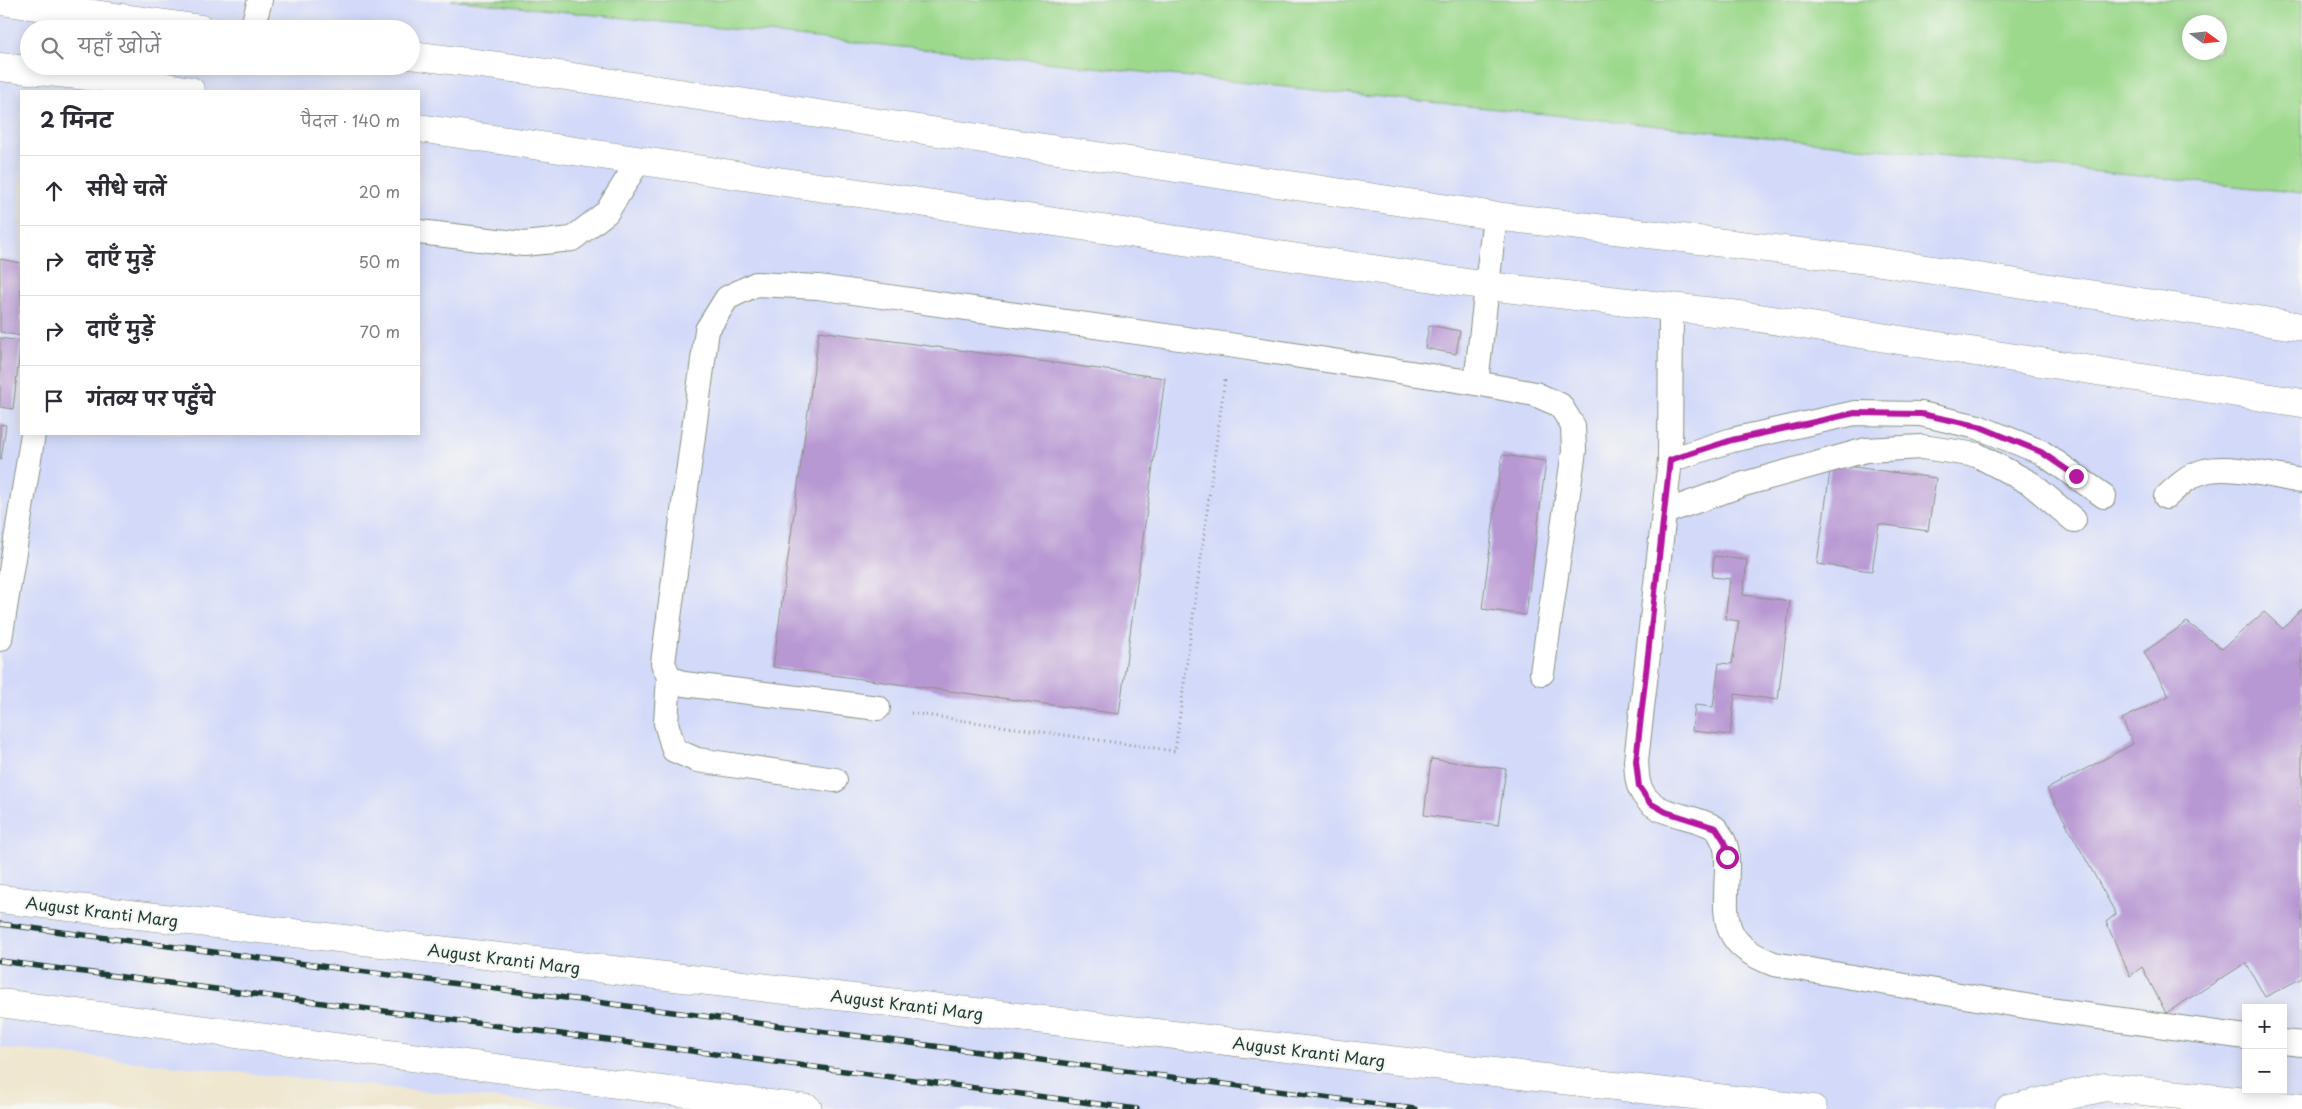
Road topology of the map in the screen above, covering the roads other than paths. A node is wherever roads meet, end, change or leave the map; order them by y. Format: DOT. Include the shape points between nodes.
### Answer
graph roads {
  1 [pos="260,0"];
  2 [pos="0,1"];
  3 [pos="137,20"];
  4 [pos="254,20"];
  5 [pos="420,56"];
  6 [pos="0,67"];
  7 [pos="20,69"];
  8 [pos="78,75"];
  9 [pos="180,90"];
  10 [pos="420,128"];
  11 [pos="638,162"];
  12 [pos="1495,216"];
  13 [pos="420,232"];
  14 [pos="1488,286"];
  15 [pos="1671,307"];
  16 [pos="2302,327"];
  17 [pos="1476,383"];
  18 [pos="2302,403"];
  19 [pos="33,435"];
  20 [pos="1670,460"];
  21 [pos="2302,481"];
  22 [pos="2104,496"];
  23 [pos="2166,497"];
  24 [pos="1665,512"];
  25 [pos="2074,520"];
  26 [pos="0,639"];
  27 [pos="1542,673"];
  28 [pos="669,677"];
  29 [pos="878,708"];
  30 [pos="835,780"];
  31 [pos="0,899"];
  32 [pos="0,1003"];
  33 [pos="2242,1036"];
  34 [pos="2287,1042"];
  35 [pos="2302,1044"];
  36 [pos="2302,1108"];
  37 [pos="808,1109"];
  38 [pos="1813,1109"];
  39 [pos="2009,1109"];
  1 -- 4 [label="lane"];
  2 -- 3 [label="street"];
  5 -- 12 [label="street"];
  6 -- 7 [label="street"];
  8 -- 9 [label="street"];
  10 -- 11 [label="street"];
  11 -- 13 [label="lane" via="607,212 572,240 524,244"];
  11 -- 14 [label="street"];
  12 -- 14 [label="lane"];
  12 -- 16 [label="street" via="1868,260"];
  14 -- 15 [label="street"];
  14 -- 17 [label="lane"];
  15 -- 18 [label="street"];
  15 -- 20 [label="lane"];
  17 -- 27 [label="lane" via="1535,394 1560,405 1573,426 1574,451"];
  17 -- 28 [label="lane" via="818,287 756,284 727,298 707,330 663,664"];
  19 -- 26 [label="lane"];
  20 -- 22 [label="lane" via="1732,440 1855,413 1921,414 1978,426 2041,452"];
  20 -- 24 [label="lane"];
  21 -- 23 [label="lane" via="2220,468 2203,471 2184,481"];
  24 -- 25 [label="lane" via="1744,484 1866,450 1922,447 1977,454 2030,484"];
  24 -- 33 [label="lane" via="1636,761 1639,787 1650,803 1666,812 1716,828 1725,842 1725,918 1737,942 1753,956 1774,964 2049,1010"];
  28 -- 29 [label="lane" via="684,684"];
  28 -- 30 [label="lane" via="666,723 674,750 698,760"];
  31 -- 38 [label="street, August Kranti Marg"];
  32 -- 37 [label="street"];
  34 -- 35 [label="lane"];
  36 -- 39 [label="street" via="2104,1087"];
}
